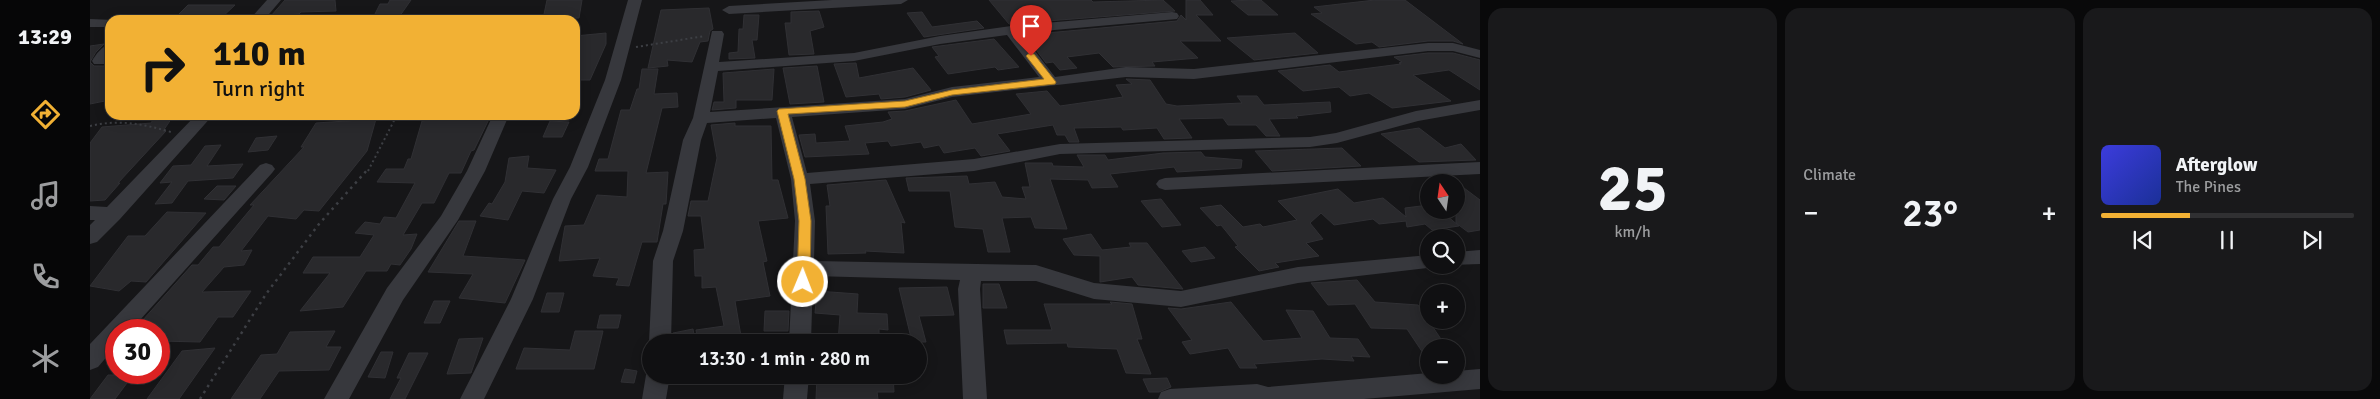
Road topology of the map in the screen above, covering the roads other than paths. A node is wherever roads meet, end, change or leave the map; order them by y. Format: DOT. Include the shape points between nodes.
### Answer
graph roads {
  1 [pos="274,0"];
  2 [pos="635,0"];
  3 [pos="901,0"];
  4 [pos="729,10"];
  5 [pos="260,15"];
  6 [pos="1172,16"];
  7 [pos="90,23"];
  8 [pos="105,23"];
  9 [pos="1011,30"];
  10 [pos="717,34"];
  11 [pos="1480,54"];
  12 [pos="712,67"];
  13 [pos="1051,82"];
  14 [pos="1480,105"];
  15 [pos="782,111"];
  16 [pos="701,118"];
  17 [pos="200,120"];
  18 [pos="499,120"];
  19 [pos="1480,168"];
  20 [pos="266,169"];
  21 [pos="800,179"];
  22 [pos="1165,184"];
  23 [pos="90,213"];
  24 [pos="113,214"];
  25 [pos="90,237"];
  26 [pos="1480,257"];
  27 [pos="1465,258"];
  28 [pos="1420,263"];
  29 [pos="804,268"];
  30 [pos="972,273"];
  31 [pos="127,319"];
  32 [pos="660,334"];
  33 [pos="800,334"];
  34 [pos="105,343"];
  35 [pos="90,360"];
  36 [pos="1480,379"];
  37 [pos="656,384"];
  38 [pos="796,384"];
  39 [pos="1268,398"];
  40 [pos="336,399"];
  41 [pos="472,399"];
  42 [pos="654,399"];
  43 [pos="795,399"];
  44 [pos="975,399"];
  45 [pos="1170,399"];
  1 -- 5 [label="street"];
  2 -- 41 [label="street" via="613,80 579,167 562,198 522,299"];
  3 -- 4 [label="street"];
  6 -- 9 [label="street"];
  7 -- 8 [label="street"];
  9 -- 12 [label="street" via="854,57"];
  9 -- 13 [label="street"];
  10 -- 12 [label="street"];
  11 -- 13 [label="street" via="1453,47 1428,47 1219,72 1126,72"];
  12 -- 16 [label="street"];
  13 -- 15 [label="street" via="960,91 898,104"];
  14 -- 21 [label="street" via="1416,116 1337,138 1310,142 1051,150 974,165"];
  15 -- 16 [label="street"];
  15 -- 21 [label="street"];
  16 -- 32 [label="street" via="692,140 664,261"];
  17 -- 24 [label="street"];
  18 -- 40 [label="street" via="476,171 448,220 395,294"];
  19 -- 22 [label="street"];
  20 -- 31 [label="street"];
  21 -- 29 [label="street" via="805,221"];
  23 -- 24 [label="street"];
  24 -- 25 [label="street"];
  26 -- 27 [label="street"];
  28 -- 30 [label="street" via="1298,275 1181,300 1094,291 1036,273"];
  29 -- 30 [label="street"];
  29 -- 33 [label="street"];
  30 -- 44 [label="street" via="969,289"];
  34 -- 35 [label="street"];
  36 -- 39 [label="street"];
  37 -- 42 [label="street"];
  38 -- 43 [label="street"];
  39 -- 45 [label="street" via="1257,394"];
}
